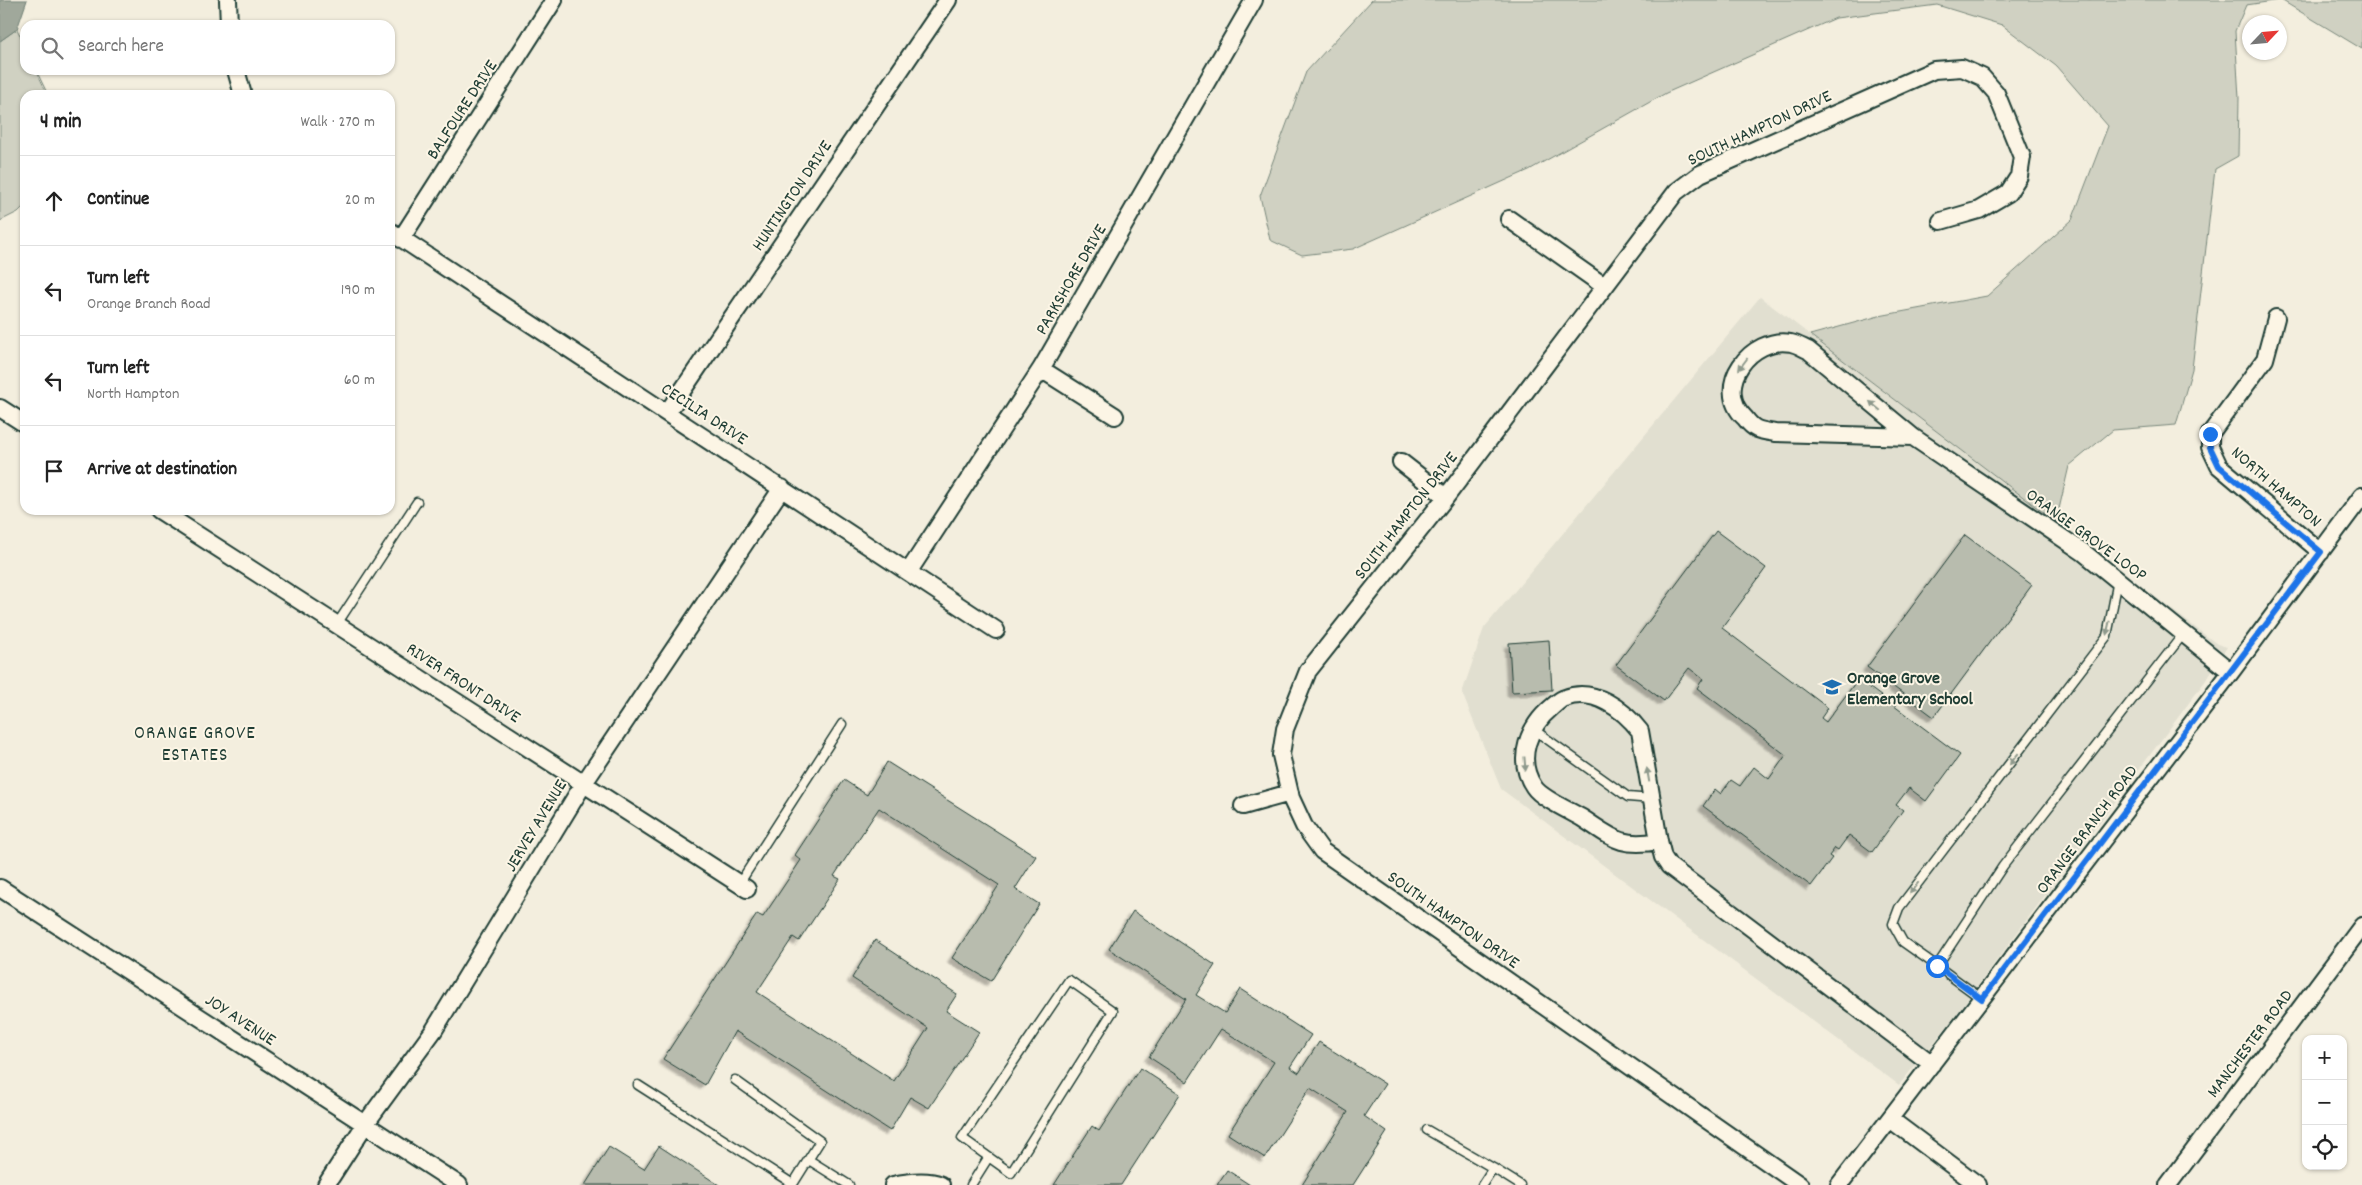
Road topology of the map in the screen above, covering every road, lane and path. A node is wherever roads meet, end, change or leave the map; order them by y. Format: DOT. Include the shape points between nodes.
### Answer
graph roads {
  1 [pos="228,0"];
  2 [pos="554,0"];
  3 [pos="948,0"];
  4 [pos="1254,0"];
  5 [pos="229,20"];
  6 [pos="237,75"];
  7 [pos="242,90"];
  8 [pos="1509,219"];
  9 [pos="1941,221"];
  10 [pos="396,235"];
  11 [pos="1604,286"];
  12 [pos="2276,318"];
  13 [pos="1041,369"];
  14 [pos="0,408"];
  15 [pos="667,413"];
  16 [pos="1115,416"];
  17 [pos="20,421"];
  18 [pos="1913,437"];
  19 [pos="1401,462"];
  20 [pos="782,488"];
  21 [pos="2362,496"];
  22 [pos="1446,497"];
  23 [pos="417,502"];
  24 [pos="167,515"];
  25 [pos="2321,552"];
  26 [pos="909,571"];
  27 [pos="2118,580"];
  28 [pos="337,624"];
  29 [pos="996,630"];
  30 [pos="2184,633"];
  31 [pos="2231,672"];
  32 [pos="842,724"];
  33 [pos="1533,729"];
  34 [pos="584,783"];
  35 [pos="1290,793"];
  36 [pos="1652,799"];
  37 [pos="1243,806"];
  38 [pos="1659,841"];
  39 [pos="743,887"];
  40 [pos="0,888"];
  41 [pos="2362,926"];
  42 [pos="1937,966"];
  43 [pos="1982,999"];
  44 [pos="1932,1064"];
  45 [pos="735,1080"];
  46 [pos="638,1085"];
  47 [pos="1890,1119"];
  48 [pos="366,1123"];
  49 [pos="1427,1130"];
  50 [pos="988,1158"];
  51 [pos="809,1160"];
  52 [pos="1492,1168"];
  53 [pos="326,1185"];
  54 [pos="459,1185"];
  55 [pos="849,1185"];
  56 [pos="893,1185"];
  57 [pos="941,1185"];
  58 [pos="971,1185"];
  59 [pos="1482,1185"];
  60 [pos="1520,1185"];
  61 [pos="1800,1185"];
  62 [pos="1839,1185"];
  63 [pos="1978,1185"];
  64 [pos="2168,1185"];
  1 -- 5 [label="street"];
  2 -- 10 [label="street, BALFOURE DRIVE"];
  3 -- 15 [label="street, HUNTINGTON DRIVE"];
  4 -- 13 [label="street, PARKSHORE DRIVE"];
  6 -- 7 [label="street"];
  8 -- 11 [label="street"];
  9 -- 11 [label="street, SOUTH HAMPTON DRIVE" via="1979,210 2008,193 2019,176 2022,157 1996,93 1982,77 1962,68 1934,70 1700,174 1676,192"];
  10 -- 15 [label="street, CECILIA DRIVE"];
  11 -- 22 [label="street, SOUTH HAMPTON DRIVE"];
  12 -- 25 [label="street, NORTH HAMPTON" via="2265,359 2210,434 2210,447 2219,466"];
  13 -- 16 [label="street"];
  13 -- 26 [label="street, PARKSHORE DRIVE"];
  14 -- 17 [label="street"];
  15 -- 20 [label="street, CECILIA DRIVE"];
  18 -- 18 [label="street, ORANGE GROVE LOOP, one-way" via="1808,350 1792,343 1763,345 1750,354 1737,371 1733,385 1734,402 1742,416 1755,428 1775,433"];
  18 -- 27 [label="street, ORANGE GROVE LOOP" via="2083,552"];
  19 -- 22 [label="street"];
  20 -- 26 [label="street, CECILIA DRIVE"];
  20 -- 34 [label="street, JERVEY AVENUE"];
  21 -- 25 [label="street, ORANGE BRANCH ROAD"];
  22 -- 35 [label="street, SOUTH HAMPTON DRIVE" via="1308,671 1285,729 1281,755"];
  23 -- 28 [label="lane"];
  24 -- 28 [label="street, RIVER FRONT DRIVE"];
  25 -- 31 [label="street, ORANGE BRANCH ROAD"];
  26 -- 29 [label="street, CECILIA DRIVE"];
  27 -- 30 [label="street, ORANGE GROVE LOOP"];
  27 -- 42 [label="lane, one-way" via="2107,636 1899,908 1893,924 1903,942"];
  28 -- 34 [label="street, RIVER FRONT DRIVE"];
  30 -- 31 [label="street, ORANGE GROVE LOOP"];
  30 -- 42 [label="lane" via="2003,866"];
  31 -- 43 [label="street, ORANGE BRANCH ROAD"];
  32 -- 39 [label="lane"];
  33 -- 36 [label="lane" via="1628,797"];
  36 -- 33 [label="street, one-way" via="1640,731 1631,719 1609,702 1586,696 1564,698 1539,718"];
  33 -- 38 [label="street, one-way" via="1524,758 1527,775 1535,790 1620,842 1637,845"];
  34 -- 39 [label="street, RIVER FRONT DRIVE"];
  34 -- 48 [label="street, JERVEY AVENUE" via="434,1030"];
  35 -- 37 [label="street"];
  35 -- 61 [label="street, SOUTH HAMPTON DRIVE" via="1304,826 1322,851"];
  36 -- 38 [label="street"];
  38 -- 44 [label="street" via="1669,866"];
  40 -- 48 [label="street, JOY AVENUE"];
  41 -- 64 [label="street, MANCHESTER ROAD"];
  42 -- 43 [label="lane"];
  43 -- 44 [label="street, ORANGE BRANCH ROAD"];
  44 -- 47 [label="street, ORANGE BRANCH ROAD"];
  45 -- 51 [label="lane" via="820,1142"];
  46 -- 51 [label="lane" via="793,1184"];
  47 -- 62 [label="street, ORANGE BRANCH ROAD"];
  47 -- 63 [label="street"];
  48 -- 53 [label="street, JERVEY AVENUE"];
  48 -- 54 [label="street, JOY AVENUE"];
  49 -- 52 [label="lane"];
  50 -- 50 [label="lane" via="1011,1173 1113,1011 1069,980 962,1138"];
  50 -- 58 [label="lane"];
  51 -- 55 [label="lane"];
  52 -- 59 [label="lane"];
  52 -- 60 [label="lane"];
  56 -- 57 [label="street" via="906,1182"];
}
